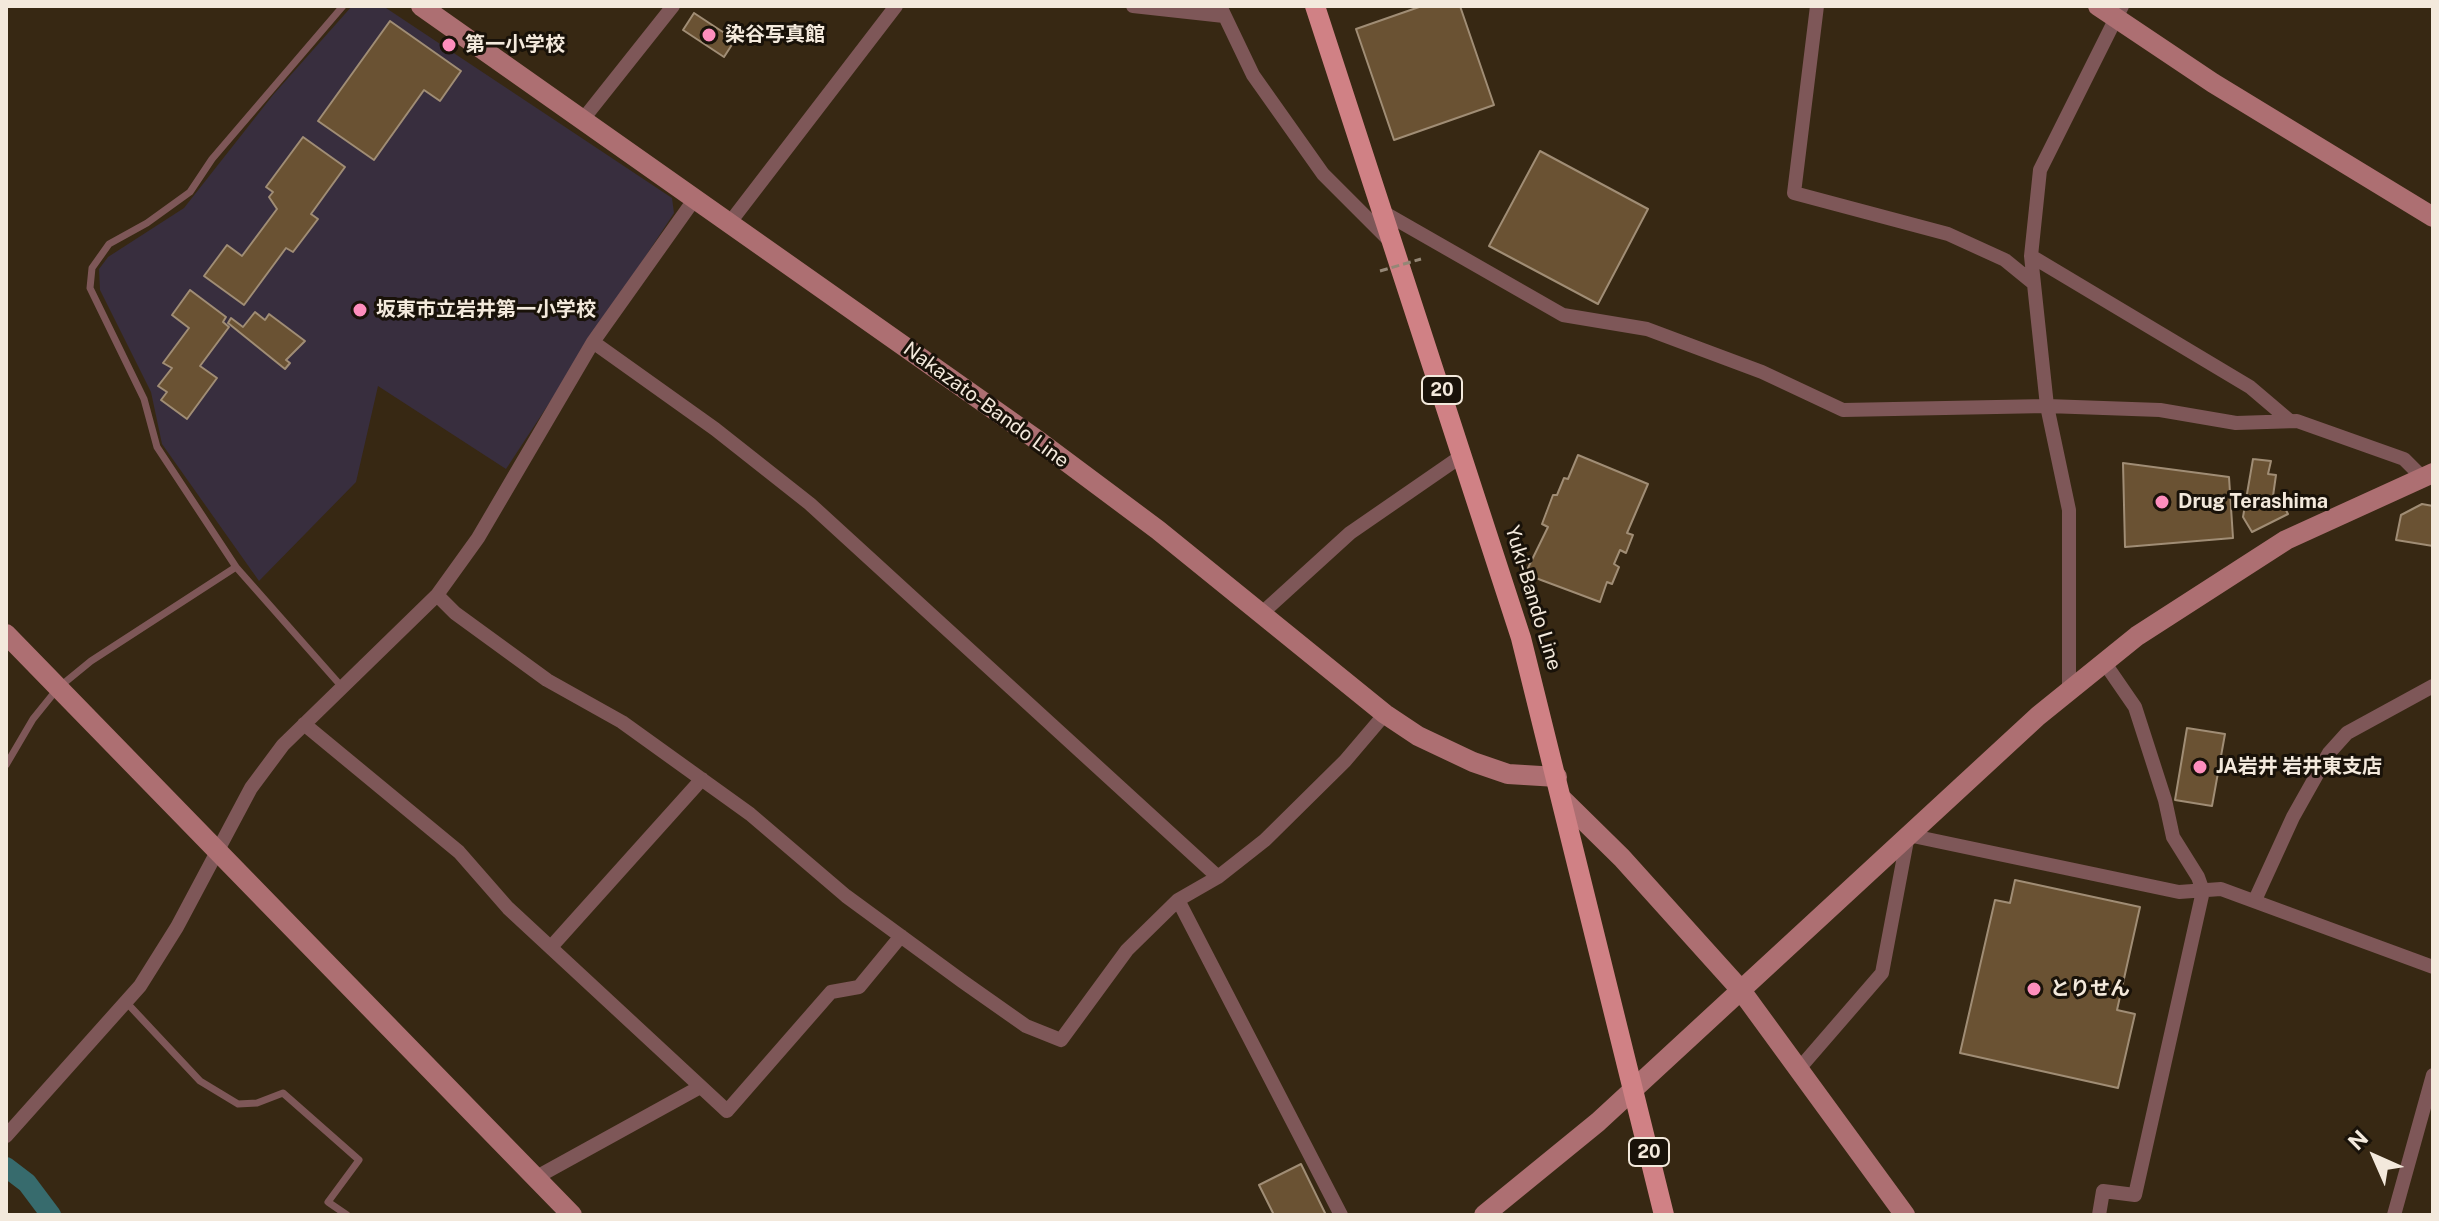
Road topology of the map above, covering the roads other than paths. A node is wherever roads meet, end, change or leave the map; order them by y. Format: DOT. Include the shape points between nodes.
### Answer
graph roads {
  1 [pos="343,6"];
  2 [pos="421,6"];
  3 [pos="673,6"];
  4 [pos="896,6"];
  5 [pos="1133,6"];
  6 [pos="1315,6"];
  7 [pos="1817,6"];
  8 [pos="2111,9"];
  9 [pos="1222,11"];
  10 [pos="584,118"];
  11 [pos="696,197"];
  12 [pos="1383,212"];
  13 [pos="2433,217"];
  14 [pos="731,221"];
  15 [pos="1394,245"];
  16 [pos="2031,256"];
  17 [pos="2032,282"];
  18 [pos="593,342"];
  19 [pos="2047,406"];
  20 [pos="2290,421"];
  21 [pos="1463,455"];
  22 [pos="2428,475"];
  23 [pos="236,567"];
  24 [pos="437,595"];
  25 [pos="1261,614"];
  26 [pos="6,634"];
  27 [pos="2104,662"];
  28 [pos="2433,686"];
  29 [pos="342,687"];
  30 [pos="58,688"];
  31 [pos="2069,689"];
  32 [pos="1385,714"];
  33 [pos="304,724"];
  34 [pos="6,765"];
  35 [pos="1557,777"];
  36 [pos="702,779"];
  37 [pos="1563,800"];
  38 [pos="1908,835"];
  39 [pos="216,852"];
  40 [pos="1218,877"];
  41 [pos="2203,891"];
  42 [pos="1178,900"];
  43 [pos="2255,900"];
  44 [pos="901,936"];
  45 [pos="551,947"];
  46 [pos="2433,967"];
  47 [pos="1740,989"];
  48 [pos="126,1002"];
  49 [pos="1798,1070"];
  50 [pos="2433,1075"];
  51 [pos="700,1087"];
  52 [pos="1634,1089"];
  53 [pos="6,1136"];
  54 [pos="535,1178"];
  55 [pos="347,1215"];
  56 [pos="572,1215"];
  57 [pos="1341,1215"];
  58 [pos="1484,1215"];
  59 [pos="1664,1215"];
  60 [pos="1905,1215"];
  61 [pos="2099,1215"];
  62 [pos="2394,1215"];
  1 -- 23 [label="lane" via="190,192 109,244 92,268 90,288 144,399 157,447"];
  2 -- 10 [label="street, Nakazato-Bando Line"];
  3 -- 10 [label="street"];
  4 -- 14 [label="street"];
  5 -- 9 [label="street"];
  6 -- 12 [label="main road, Yuki-Bando Line / 20"];
  7 -- 17 [label="street" via="1794,193 1948,234 2005,260"];
  8 -- 13 [label="street" via="2237,99"];
  8 -- 16 [label="street" via="2040,170"];
  9 -- 15 [label="street" via="1253,75 1323,174"];
  10 -- 11 [label="street, Nakazato-Bando Line"];
  11 -- 14 [label="street, Nakazato-Bando Line"];
  11 -- 18 [label="street"];
  12 -- 15 [label="main road, Yuki-Bando Line / 20"];
  12 -- 19 [label="street" via="1563,315 1647,329 1762,372 1843,410"];
  14 -- 25 [label="street, Nakazato-Bando Line" via="1040,442"];
  15 -- 21 [label="main road, Yuki-Bando Line / 20"];
  16 -- 17 [label="street"];
  16 -- 20 [label="street" via="2250,387"];
  17 -- 19 [label="street"];
  18 -- 24 [label="street" via="478,538"];
  18 -- 40 [label="street" via="810,504"];
  19 -- 20 [label="street" via="2160,410 2236,423"];
  19 -- 31 [label="street" via="2069,510"];
  20 -- 22 [label="street" via="2404,459"];
  21 -- 25 [label="street" via="1350,533"];
  21 -- 35 [label="main road, Yuki-Bando Line / 20" via="1521,638"];
  22 -- 27 [label="street" via="2286,540 2215,582"];
  23 -- 29 [label="lane"];
  23 -- 30 [label="lane"];
  24 -- 29 [label="street"];
  24 -- 36 [label="street" via="547,680 622,722"];
  25 -- 32 [label="street, Nakazato-Bando Line"];
  26 -- 30 [label="street"];
  27 -- 31 [label="street"];
  27 -- 41 [label="street" via="2135,707 2173,837"];
  28 -- 43 [label="street" via="2347,733 2329,753"];
  29 -- 33 [label="street"];
  30 -- 34 [label="lane"];
  30 -- 39 [label="street"];
  31 -- 38 [label="street"];
  32 -- 35 [label="street, Nakazato-Bando Line" via="1418,736 1499,772"];
  32 -- 40 [label="street" via="1265,840"];
  33 -- 39 [label="street" via="251,788"];
  33 -- 45 [label="street" via="459,852"];
  35 -- 37 [label="main road, Yuki-Bando Line / 20"];
  36 -- 44 [label="street"];
  36 -- 45 [label="street"];
  37 -- 47 [label="street"];
  37 -- 52 [label="main road, Yuki-Bando Line / 20"];
  38 -- 41 [label="street" via="2144,886"];
  38 -- 47 [label="street"];
  38 -- 49 [label="street" via="1882,973"];
  39 -- 48 [label="street" via="177,927"];
  39 -- 54 [label="street"];
  40 -- 42 [label="street"];
  41 -- 43 [label="street" via="2221,889"];
  41 -- 61 [label="street" via="2135,1195 2103,1191"];
  42 -- 44 [label="street" via="1127,950 1061,1040 1026,1026"];
  42 -- 57 [label="street"];
  43 -- 46 [label="street"];
  44 -- 51 [label="street" via="859,987 831,992 727,1111"];
  45 -- 51 [label="street"];
  47 -- 49 [label="street"];
  47 -- 52 [label="street"];
  48 -- 53 [label="street"];
  48 -- 55 [label="lane" via="200,1081 238,1104 283,1093 359,1160 328,1202"];
  49 -- 60 [label="street"];
  50 -- 62 [label="street"];
  51 -- 54 [label="street"];
  52 -- 58 [label="street"];
  52 -- 59 [label="main road, Yuki-Bando Line / 20"];
  54 -- 56 [label="street"];
}
